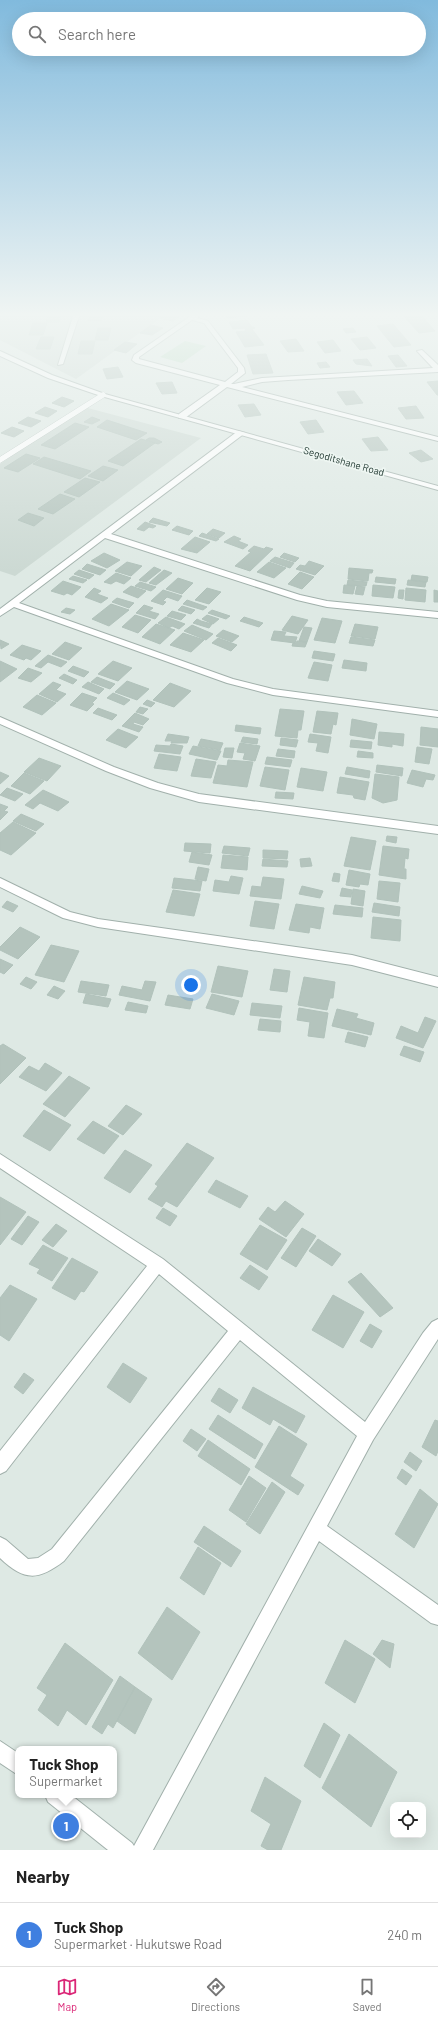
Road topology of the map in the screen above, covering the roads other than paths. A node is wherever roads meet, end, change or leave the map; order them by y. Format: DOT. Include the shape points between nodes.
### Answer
graph roads {
  1 [pos="95,399"];
  2 [pos="119,399"];
  3 [pos="204,399"];
  4 [pos="282,399"];
  5 [pos="182,416"];
  6 [pos="241,433"];
  7 [pos="438,439"];
  8 [pos="0,460"];
  9 [pos="438,488"];
  10 [pos="104,535"];
  11 [pos="14,604"];
  12 [pos="0,614"];
  13 [pos="438,615"];
  14 [pos="438,714"];
  15 [pos="0,720"];
  16 [pos="438,830"];
  17 [pos="0,882"];
  18 [pos="438,982"];
  19 [pos="0,1160"];
  20 [pos="158,1264"];
  21 [pos="438,1328"];
  22 [pos="238,1330"];
  23 [pos="367,1434"];
  24 [pos="0,1465"];
  25 [pos="315,1528"];
  26 [pos="0,1546"];
  27 [pos="438,1616"];
  28 [pos="0,1751"];
  29 [pos="15,1763"];
  30 [pos="59,1798"];
  31 [pos="125,1850"];
  32 [pos="142,1850"];
  1 -- 8 [label="lane"];
  2 -- 5 [label="street, Segoditshane Road"];
  3 -- 5 [label="street"];
  4 -- 7 [label="street"];
  5 -- 6 [label="street, Segoditshane Road"];
  6 -- 9 [label="street, Segoditshane Road"];
  6 -- 10 [label="street"];
  10 -- 11 [label="street"];
  10 -- 13 [label="street" via="297,597 327,604"];
  11 -- 12 [label="street"];
  11 -- 14 [label="street" via="237,683 273,692"];
  15 -- 16 [label="street" via="139,780 199,798"];
  17 -- 18 [label="street" via="67,915 98,923 352,960"];
  19 -- 20 [label="street"];
  20 -- 22 [label="street"];
  20 -- 24 [label="street"];
  21 -- 23 [label="street"];
  22 -- 23 [label="street"];
  22 -- 26 [label="street" via="58,1555 43,1566 23,1567"];
  23 -- 25 [label="street"];
  25 -- 27 [label="street"];
  25 -- 32 [label="street"];
  28 -- 29 [label="street"];
  30 -- 31 [label="street"];
}
